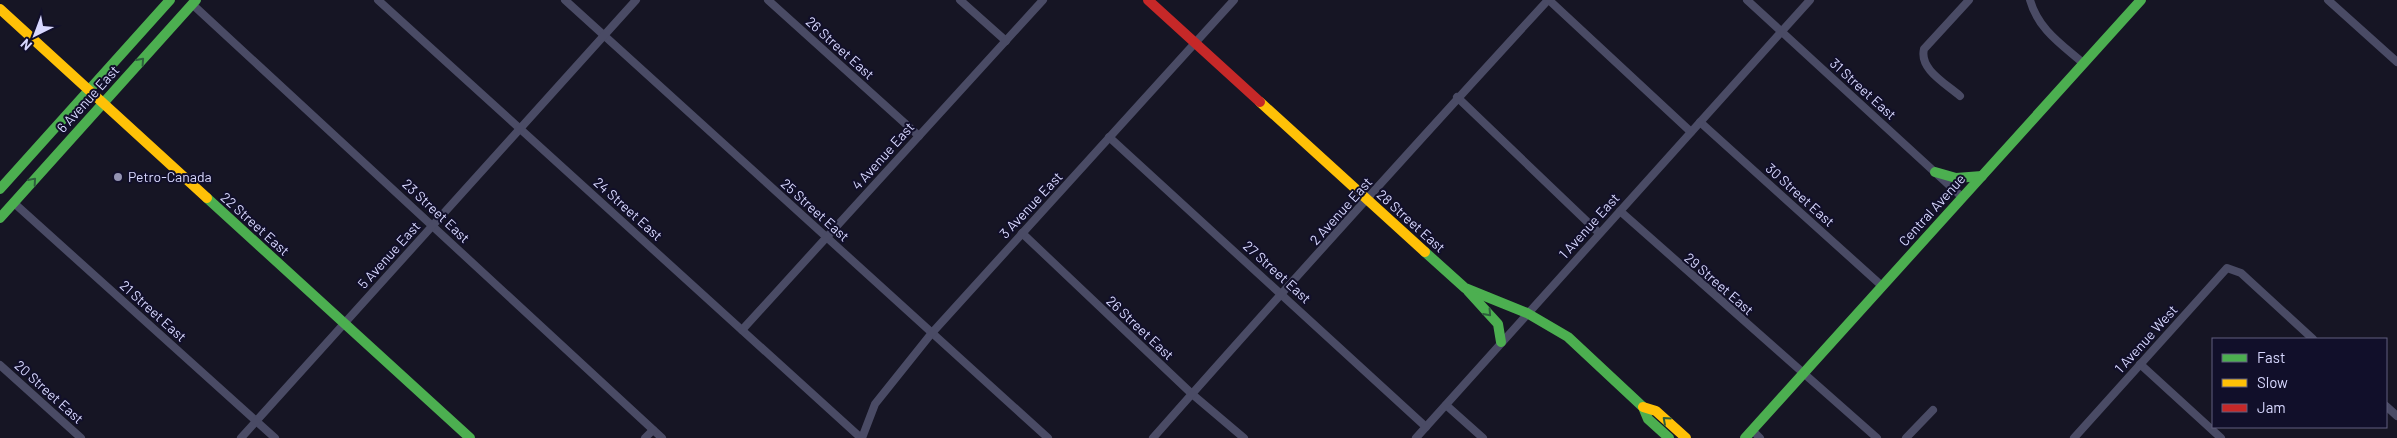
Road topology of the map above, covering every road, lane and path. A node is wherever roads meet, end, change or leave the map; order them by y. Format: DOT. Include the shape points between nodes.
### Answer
graph roads {
  1 [pos="170,0"];
  2 [pos="378,0"];
  3 [pos="565,0"];
  4 [pos="636,0"];
  5 [pos="768,0"];
  6 [pos="960,0"];
  7 [pos="1043,0"];
  8 [pos="1148,0"];
  9 [pos="1234,0"];
  10 [pos="1549,0"];
  11 [pos="1747,0"];
  12 [pos="1810,0"];
  13 [pos="1969,0"];
  14 [pos="2030,0"];
  15 [pos="2141,0"];
  16 [pos="2328,0"];
  17 [pos="194,2"];
  18 [pos="0,9"];
  19 [pos="1782,32"];
  20 [pos="605,36"];
  21 [pos="1006,41"];
  22 [pos="1196,44"];
  23 [pos="2397,62"];
  24 [pos="2083,63"];
  25 [pos="88,91"];
  26 [pos="1960,96"];
  27 [pos="1457,97"];
  28 [pos="102,104"];
  29 [pos="1700,122"];
  30 [pos="520,127"];
  31 [pos="1691,132"];
  32 [pos="919,136"];
  33 [pos="1110,137"];
  34 [pos="1935,172"];
  35 [pos="1982,176"];
  36 [pos="0,189"];
  37 [pos="1962,197"];
  38 [pos="1368,200"];
  39 [pos="14,202"];
  40 [pos="1620,211"];
  41 [pos="0,218"];
  42 [pos="433,225"];
  43 [pos="1022,233"];
  44 [pos="1599,233"];
  45 [pos="826,237"];
  46 [pos="1882,286"];
  47 [pos="1465,288"];
  48 [pos="1283,294"];
  49 [pos="1527,313"];
  50 [pos="344,324"];
  51 [pos="742,330"];
  52 [pos="931,334"];
  53 [pos="2312,338"];
  54 [pos="1501,342"];
  55 [pos="2140,364"];
  56 [pos="0,365"];
  57 [pos="1803,374"];
  58 [pos="1192,394"];
  59 [pos="1446,404"];
  60 [pos="1643,407"];
  61 [pos="2387,407"];
  62 [pos="1934,410"];
  63 [pos="2397,416"];
  64 [pos="256,421"];
  65 [pos="1426,427"];
  66 [pos="653,430"];
  67 [pos="1748,434"];
  68 [pos="81,438"];
  69 [pos="241,438"];
  70 [pos="275,438"];
  71 [pos="470,438"];
  72 [pos="645,438"];
  73 [pos="662,438"];
  74 [pos="861,438"];
  75 [pos="1048,438"];
  76 [pos="1153,438"];
  77 [pos="1244,438"];
  78 [pos="1416,438"];
  79 [pos="1484,438"];
  80 [pos="1669,438"];
  81 [pos="1686,438"];
  82 [pos="1760,438"];
  83 [pos="1877,438"];
  84 [pos="1906,438"];
  85 [pos="2074,438"];
  86 [pos="2221,438"];
  1 -- 25 [label="street, 6 Avenue East"];
  2 -- 30 [label="street, 24 Street East"];
  3 -- 20 [label="street, 25 Street East"];
  4 -- 20 [label="street, 5 Avenue East"];
  5 -- 32 [label="street, 26 Street East"];
  6 -- 21 [label="street"];
  7 -- 21 [label="street, 4 Avenue East"];
  8 -- 22 [label="street, 28 Street East"];
  9 -- 22 [label="street, 3 Avenue East"];
  10 -- 27 [label="street, 2 Avenue East"];
  10 -- 31 [label="street"];
  11 -- 19 [label="street, 31 Street East"];
  12 -- 19 [label="street, 1 Avenue East"];
  13 -- 26 [label="street" via="1924,48 1922,58 1926,66"];
  14 -- 24 [label="street" via="2044,30"];
  15 -- 24 [label="street, Central Avenue"];
  16 -- 23 [label="street"];
  28 -- 17 [label="street, 6 Avenue East, one-way"];
  17 -- 42 [label="street, 23 Street East"];
  18 -- 25 [label="street, 22 Street East"];
  19 -- 29 [label="street, 1 Avenue East"];
  19 -- 34 [label="street, 31 Street East"];
  20 -- 30 [label="street, 5 Avenue East"];
  20 -- 45 [label="street, 25 Street East"];
  21 -- 32 [label="street, 4 Avenue East"];
  22 -- 33 [label="street, 3 Avenue East"];
  22 -- 38 [label="street, 28 Street East"];
  24 -- 35 [label="street, Central Avenue"];
  25 -- 28 [label="street, 22 Street East"];
  25 -- 36 [label="street, 6 Avenue East"];
  27 -- 38 [label="street, 2 Avenue East"];
  27 -- 44 [label="street"];
  39 -- 28 [label="street, 6 Avenue East, one-way"];
  28 -- 50 [label="street, 22 Street East"];
  29 -- 31 [label="street, 1 Avenue East"];
  29 -- 46 [label="street, 30 Street East"];
  30 -- 42 [label="street, 5 Avenue East"];
  30 -- 51 [label="street, 24 Street East"];
  31 -- 40 [label="street, 1 Avenue East"];
  32 -- 45 [label="street, 4 Avenue East"];
  33 -- 43 [label="street, 3 Avenue East"];
  33 -- 48 [label="street, 27 Street East"];
  34 -- 35 [label="street" via="1956,178"];
  34 -- 37 [label="street, 31 Street East"];
  35 -- 37 [label="street, Central Avenue"];
  37 -- 46 [label="street, Central Avenue"];
  38 -- 47 [label="street, 28 Street East"];
  38 -- 48 [label="street, 2 Avenue East"];
  39 -- 41 [label="street, 6 Avenue East"];
  39 -- 64 [label="street, 21 Street East"];
  40 -- 44 [label="street, 1 Avenue East"];
  40 -- 57 [label="street, 29 Street East"];
  42 -- 50 [label="street, 5 Avenue East"];
  42 -- 66 [label="street, 23 Street East"];
  43 -- 52 [label="street, 3 Avenue East"];
  43 -- 58 [label="street, 26 Street East"];
  44 -- 49 [label="street, 1 Avenue East"];
  45 -- 51 [label="street, 4 Avenue East"];
  45 -- 52 [label="street, 25 Street East"];
  46 -- 57 [label="street, Central Avenue"];
  47 -- 49 [label="street, 28 Street East"];
  47 -- 54 [label="street, one-way" via="1498,324"];
  48 -- 58 [label="street, 2 Avenue East"];
  48 -- 65 [label="street, 27 Street East"];
  49 -- 54 [label="street, 1 Avenue East"];
  49 -- 60 [label="street, 28 Street East" via="1568,337"];
  50 -- 64 [label="street, 5 Avenue East"];
  50 -- 71 [label="street, 22 Street East"];
  51 -- 74 [label="street, 24 Street East"];
  52 -- 74 [label="street, 3 Avenue East" via="875,404"];
  52 -- 75 [label="street, 25 Street East"];
  53 -- 55 [label="street, 1 Avenue West" via="2241,273 2227,268"];
  54 -- 59 [label="street, 1 Avenue East"];
  55 -- 85 [label="street, 1 Avenue West"];
  55 -- 86 [label="street"];
  56 -- 68 [label="street, 20 Street East"];
  57 -- 67 [label="street, Central Avenue"];
  57 -- 83 [label="street, 29 Street East"];
  58 -- 76 [label="street, 2 Avenue East"];
  58 -- 77 [label="street, 26 Street East"];
  59 -- 65 [label="street, 1 Avenue East"];
  59 -- 79 [label="street"];
  60 -- 80 [label="street, 28 Street East" via="1648,419"];
  81 -- 60 [label="street, one-way" via="1656,410"];
  61 -- 63 [label="street"];
  62 -- 84 [label="street"];
  64 -- 69 [label="street, 5 Avenue East"];
  64 -- 70 [label="street, 21 Street East"];
  65 -- 78 [label="street, 1 Avenue East"];
  66 -- 72 [label="street"];
  66 -- 73 [label="street, 23 Street East"];
  67 -- 82 [label="street"];
}
